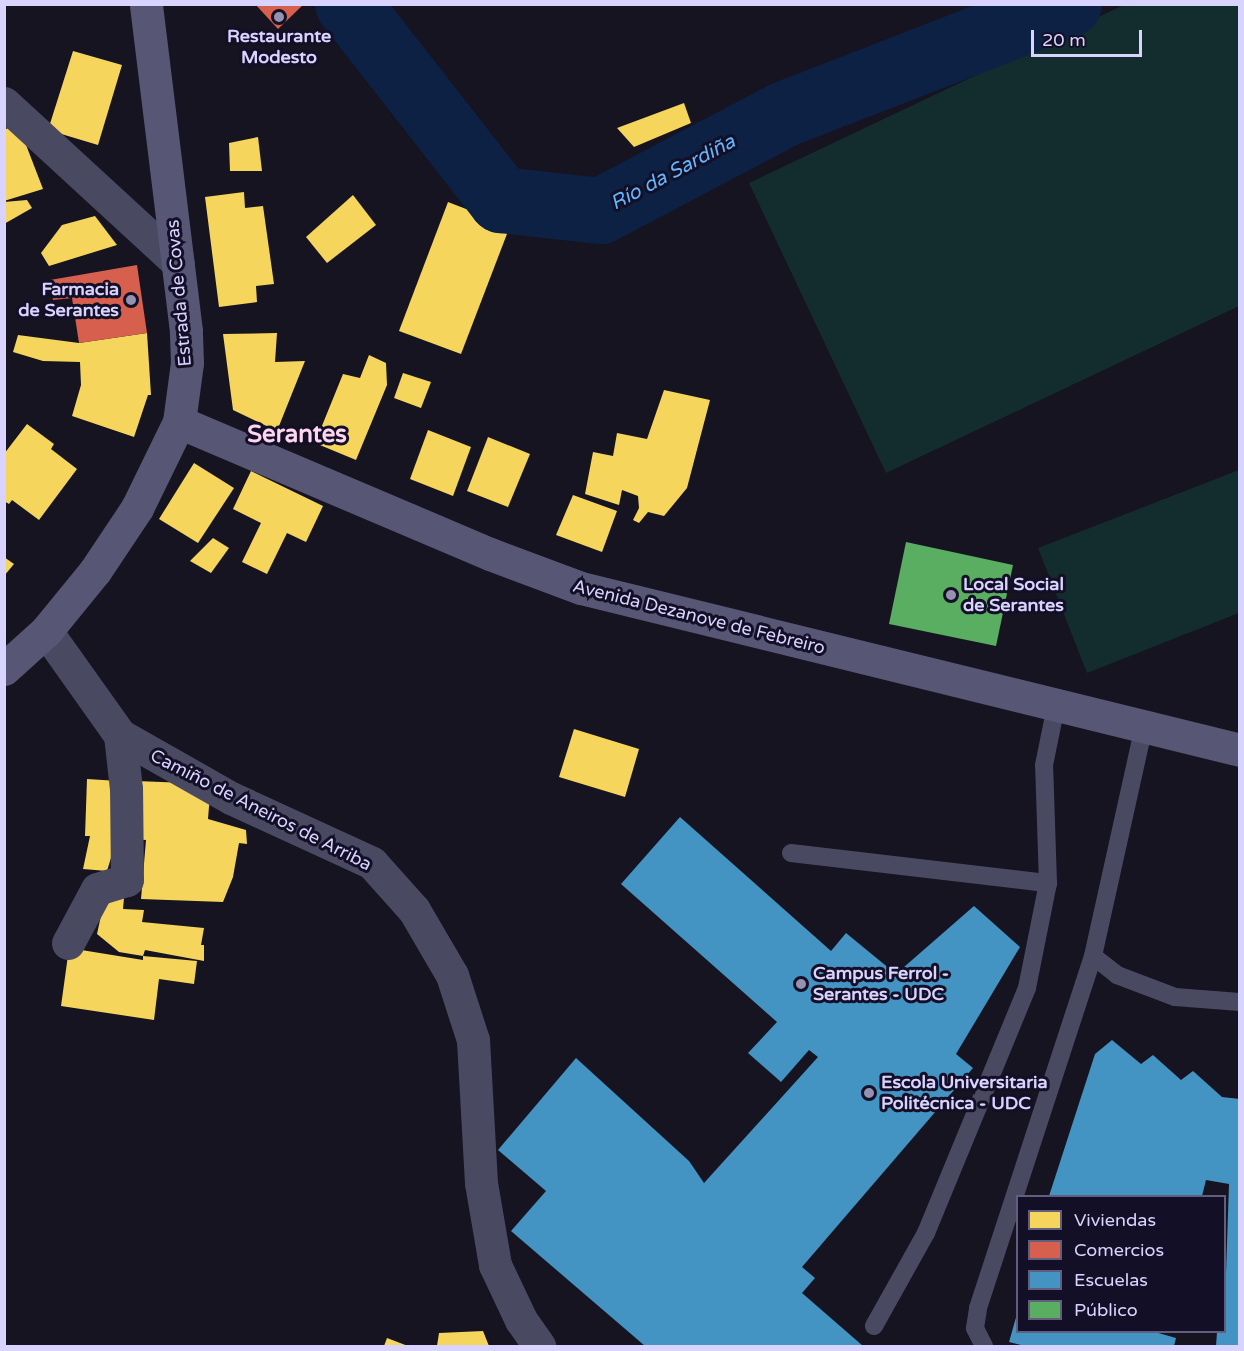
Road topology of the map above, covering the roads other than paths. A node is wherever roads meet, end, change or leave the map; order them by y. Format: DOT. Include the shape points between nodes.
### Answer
graph roads {
  1 [pos="146,4"];
  2 [pos="4,103"];
  3 [pos="178,263"];
  4 [pos="179,422"];
  5 [pos="46,631"];
  6 [pos="4,669"];
  7 [pos="1056,706"];
  8 [pos="1144,726"];
  9 [pos="120,735"];
  10 [pos="1239,750"];
  11 [pos="791,853"];
  12 [pos="1048,883"];
  13 [pos="68,943"];
  14 [pos="1093,956"];
  15 [pos="1239,1002"];
  16 [pos="874,1326"];
  17 [pos="539,1347"];
  18 [pos="984,1347"];
  1 -- 3 [label="main road, Estrada de Covas"];
  2 -- 3 [label="street"];
  3 -- 4 [label="main road, Estrada de Covas" via="187,363"];
  4 -- 5 [label="main road, Estrada de Covas" via="137,508 95,570"];
  4 -- 7 [label="main road, Avenida Dezanove de Febreiro" via="490,554 581,588"];
  5 -- 6 [label="main road, Estrada de Covas"];
  5 -- 9 [label="street, Camiño de Aneiros de Arriba"];
  7 -- 8 [label="main road, Avenida Dezanove de Febreiro"];
  7 -- 12 [label="lane" via="1044,765"];
  8 -- 10 [label="main road, Avenida Dezanove de Febreiro"];
  8 -- 14 [label="lane"];
  9 -- 13 [label="street" via="126,789 127,880 98,889"];
  9 -- 17 [label="street, Camiño de Aneiros de Arriba" via="231,798 372,863 414,910 452,975 473,1040 481,1183 495,1265 521,1320"];
  11 -- 12 [label="lane"];
  12 -- 16 [label="lane" via="1026,988 926,1233"];
  14 -- 15 [label="lane" via="1117,975 1175,997"];
  14 -- 18 [label="lane" via="978,1308 975,1328"];
}
